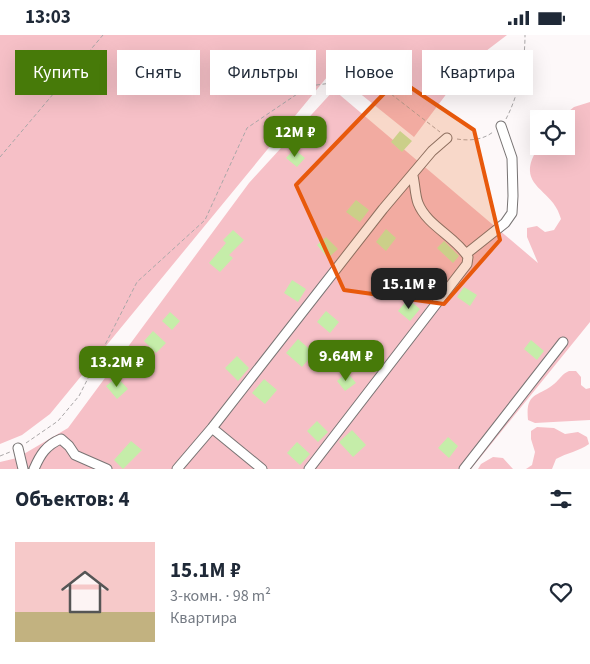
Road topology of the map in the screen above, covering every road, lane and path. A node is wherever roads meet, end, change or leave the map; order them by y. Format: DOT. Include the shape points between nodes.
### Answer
graph roads {
  1 [pos="103,35"];
  2 [pos="525,35"];
  3 [pos="501,126"];
  4 [pos="447,138"];
  5 [pos="0,157"];
  6 [pos="413,176"];
  7 [pos="466,254"];
  8 [pos="564,342"];
  9 [pos="212,428"];
  10 [pos="18,448"];
  11 [pos="0,456"];
  12 [pos="23,469"];
  13 [pos="34,469"];
  14 [pos="107,469"];
  15 [pos="178,469"];
  16 [pos="262,469"];
  17 [pos="309,469"];
  18 [pos="464,469"];
  1 -- 5 [label="path"];
  2 -- 3 [label="path" via="525,55 513,105"];
  3 -- 4 [label="path" via="488,136 468,141"];
  3 -- 7 [label="street" via="512,158 512,213"];
  4 -- 6 [label="street" via="432,151"];
  4 -- 10 [label="path" via="392,94 354,80 309,87 247,128 205,220 137,282 79,396 58,421"];
  6 -- 7 [label="street" via="418,202 426,217"];
  6 -- 9 [label="street" via="383,209"];
  7 -- 17 [label="street" via="467,264"];
  8 -- 18 [label="street"];
  9 -- 15 [label="street"];
  9 -- 16 [label="street"];
  10 -- 11 [label="path"];
  10 -- 12 [label="street"];
  13 -- 14 [label="street" via="42,453 61,439 76,455"];
}
